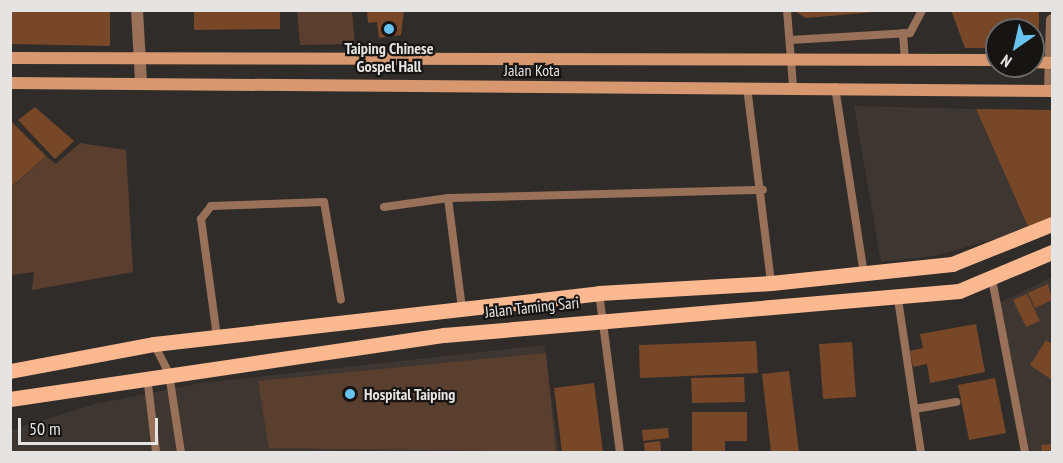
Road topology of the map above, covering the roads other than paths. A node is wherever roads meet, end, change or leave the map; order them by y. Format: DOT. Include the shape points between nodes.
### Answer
graph roads {
  1 [pos="137,10"];
  2 [pos="787,10"];
  3 [pos="922,10"];
  4 [pos="1053,20"];
  5 [pos="903,33"];
  6 [pos="790,40"];
  7 [pos="10,58"];
  8 [pos="139,58"];
  9 [pos="792,60"];
  10 [pos="905,60"];
  11 [pos="985,60"];
  12 [pos="1052,63"];
  13 [pos="141,82"];
  14 [pos="10,83"];
  15 [pos="747,87"];
  16 [pos="793,87"];
  17 [pos="835,87"];
  18 [pos="1051,91"];
  19 [pos="763,190"];
  20 [pos="448,198"];
  21 [pos="384,207"];
  22 [pos="1053,224"];
  23 [pos="1052,253"];
  24 [pos="864,276"];
  25 [pos="992,279"];
  26 [pos="771,283"];
  27 [pos="598,293"];
  28 [pos="898,299"];
  29 [pos="341,300"];
  30 [pos="462,309"];
  31 [pos="601,318"];
  32 [pos="217,337"];
  33 [pos="154,344"];
  34 [pos="10,371"];
  35 [pos="169,374"];
  36 [pos="147,376"];
  37 [pos="10,399"];
  38 [pos="956,402"];
  39 [pos="915,409"];
  40 [pos="156,453"];
  41 [pos="181,453"];
  42 [pos="620,453"];
  43 [pos="921,453"];
  44 [pos="1025,453"];
  1 -- 8 [label="street"];
  2 -- 6 [label="lane"];
  3 -- 5 [label="lane" via="918,26"];
  4 -- 12 [label="street"];
  5 -- 6 [label="lane"];
  5 -- 10 [label="lane"];
  6 -- 9 [label="lane"];
  7 -- 8 [label="main road, Jalan Kota"];
  8 -- 9 [label="main road, Jalan Kota"];
  8 -- 13 [label="street"];
  9 -- 10 [label="main road, Jalan Kota"];
  9 -- 16 [label="lane"];
  10 -- 11 [label="main road, Jalan Kota"];
  12 -- 18 [label="street"];
  13 -- 14 [label="main road, Jalan Kota"];
  13 -- 15 [label="main road, Jalan Kota"];
  15 -- 16 [label="main road, Jalan Kota"];
  15 -- 19 [label="lane"];
  16 -- 17 [label="main road, Jalan Kota"];
  17 -- 18 [label="main road, Jalan Kota"];
  17 -- 24 [label="lane"];
  19 -- 20 [label="lane"];
  19 -- 26 [label="lane"];
  20 -- 21 [label="lane"];
  20 -- 30 [label="lane"];
  22 -- 24 [label="main road, Jalan Taming Sari" via="952,264"];
  23 -- 25 [label="main road, Jalan Taming Sari"];
  24 -- 26 [label="main road, Jalan Taming Sari"];
  25 -- 28 [label="main road, Jalan Taming Sari" via="959,291"];
  25 -- 44 [label="lane"];
  26 -- 27 [label="main road, Jalan Taming Sari"];
  27 -- 30 [label="main road, Jalan Taming Sari"];
  27 -- 31 [label="lane"];
  28 -- 31 [label="main road, Jalan Taming Sari"];
  28 -- 39 [label="lane"];
  29 -- 32 [label="lane" via="324,202 211,206 201,219"];
  30 -- 32 [label="main road, Jalan Taming Sari"];
  31 -- 35 [label="main road, Jalan Taming Sari"];
  31 -- 42 [label="lane"];
  32 -- 33 [label="main road, Jalan Taming Sari"];
  33 -- 34 [label="main road, Jalan Taming Sari"];
  33 -- 35 [label="lane"];
  35 -- 36 [label="main road, Jalan Taming Sari"];
  35 -- 41 [label="lane"];
  36 -- 37 [label="main road, Jalan Taming Sari"];
  36 -- 40 [label="lane"];
  38 -- 39 [label="lane"];
  39 -- 43 [label="lane"];
}
